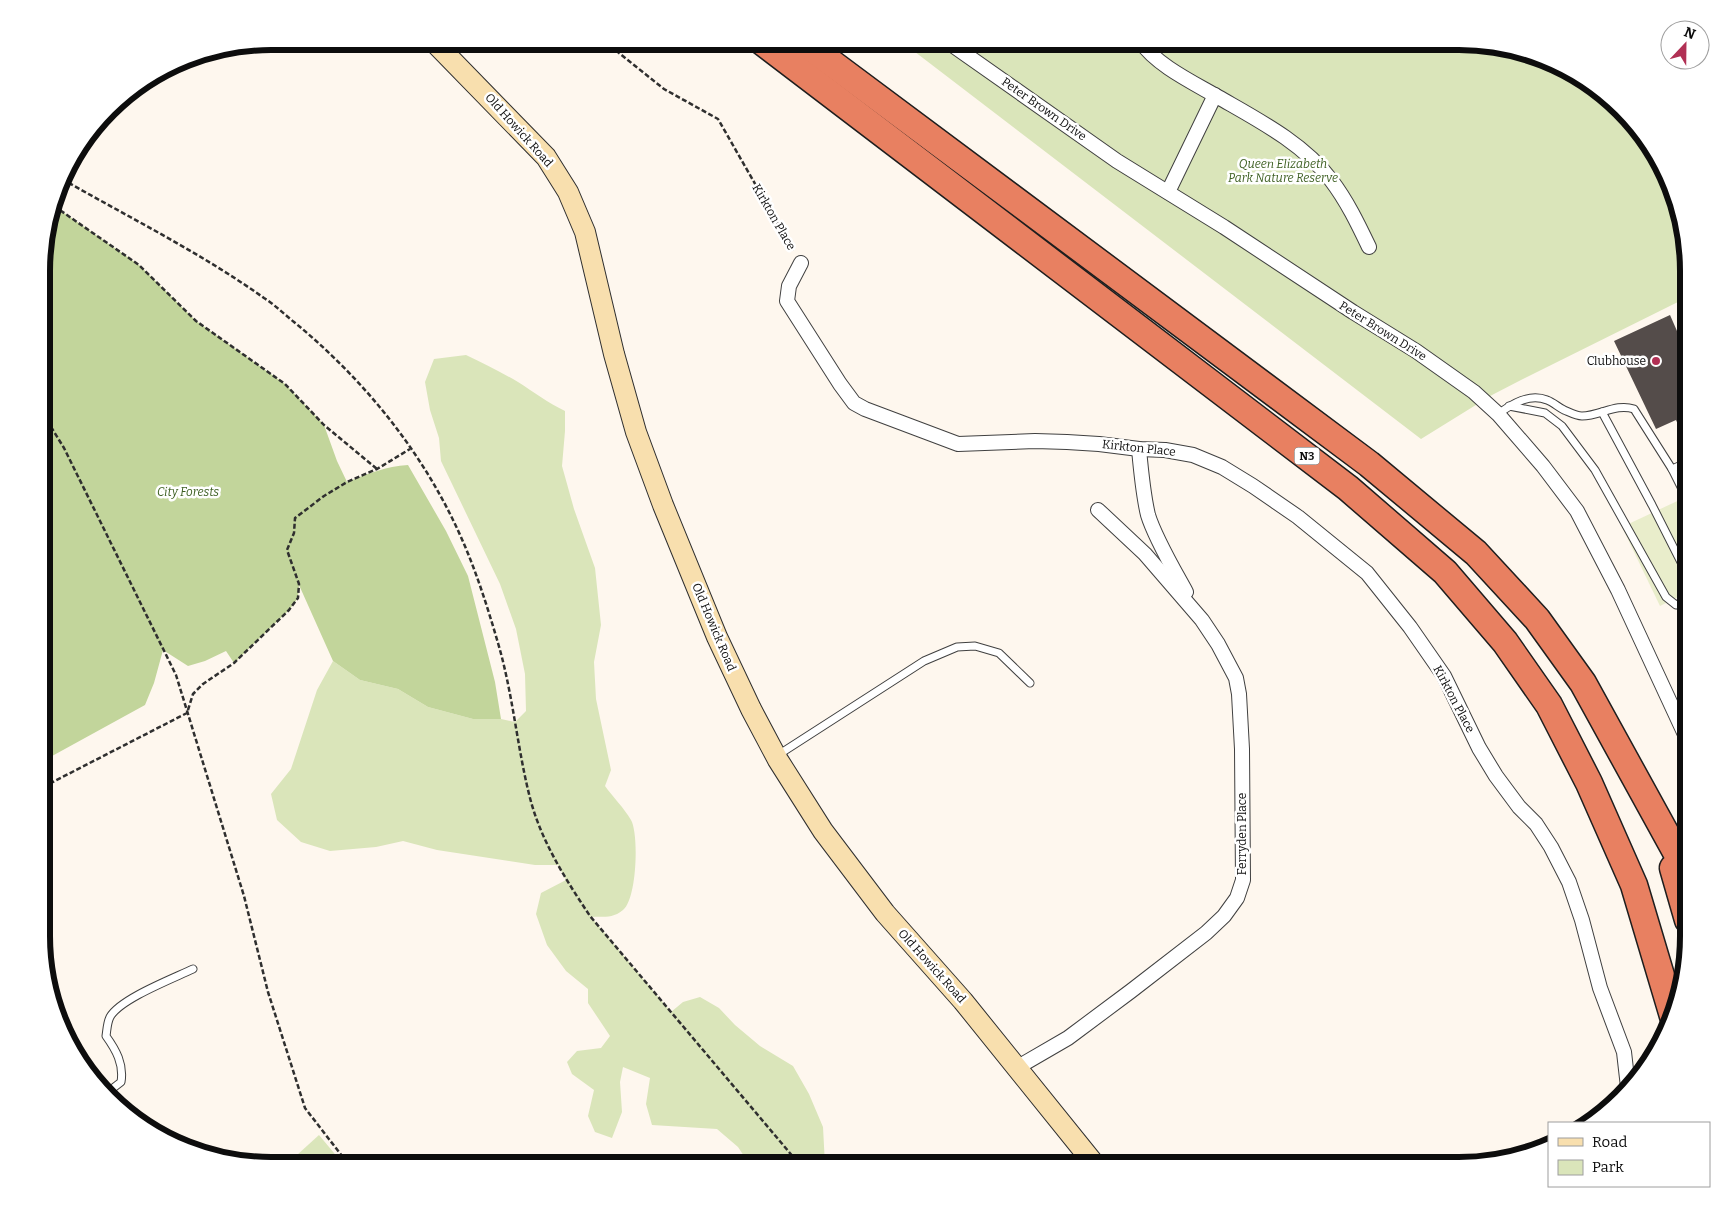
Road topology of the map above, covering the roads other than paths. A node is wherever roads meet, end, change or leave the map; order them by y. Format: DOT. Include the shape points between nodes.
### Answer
graph roads {
  1 [pos="442,50"];
  2 [pos="772,50"];
  3 [pos="813,50"];
  4 [pos="959,50"];
  5 [pos="1149,50"];
  6 [pos="1215,95"];
  7 [pos="1168,192"];
  8 [pos="1369,247"];
  9 [pos="800,263"];
  10 [pos="1504,410"];
  11 [pos="1602,412"];
  12 [pos="1139,450"];
  13 [pos="1680,466"];
  14 [pos="1672,469"];
  15 [pos="1680,485"];
  16 [pos="1098,510"];
  17 [pos="1680,560"];
  18 [pos="1680,603"];
  19 [pos="1202,620"];
  20 [pos="1030,683"];
  21 [pos="1680,724"];
  22 [pos="776,756"];
  23 [pos="1631,768"];
  24 [pos="1680,859"];
  25 [pos="1680,891"];
  26 [pos="193,969"];
  27 [pos="1669,1003"];
  28 [pos="1018,1067"];
  29 [pos="1627,1079"];
  30 [pos="112,1089"];
  31 [pos="1089,1157"];
  1 -- 22 [label="main road, Old Howick Road" via="546,156 568,192 585,232 636,432 721,646"];
  2 -- 27 [label="highway, N3" via="1348,488 1445,572 1505,642 1549,706 1589,783 1634,885"];
  3 -- 23 [label="highway, N3" via="1370,464 1476,553 1537,619 1583,683"];
  4 -- 7 [label="street, Peter Brown Drive" via="1117,161"];
  5 -- 6 [label="street" via="1159,60"];
  6 -- 7 [label="street"];
  6 -- 8 [label="street" via="1306,153 1331,179"];
  7 -- 10 [label="street, Peter Brown Drive"];
  9 -- 12 [label="street, Kirkton Place" via="788,286 787,301 840,384 854,402 865,409 958,444 1035,441 1099,444"];
  10 -- 11 [label="lane" via="1529,397 1547,400 1581,416"];
  10 -- 18 [label="lane" via="1545,413 1562,426 1595,470 1666,597 1676,605"];
  10 -- 21 [label="street, Peter Brown Drive" via="1577,511"];
  11 -- 14 [label="lane" via="1620,407 1634,409"];
  11 -- 17 [label="lane"];
  12 -- 19 [label="street, Ferryden Place" via="1149,517 1170,564"];
  12 -- 29 [label="street, Kirkton Place" via="1193,455 1222,467 1252,486 1298,517 1368,573 1410,627 1444,676 1496,776 1536,824 1569,882 1600,988 1624,1052"];
  13 -- 14 [label="lane"];
  14 -- 15 [label="lane"];
  16 -- 19 [label="street, Ferryden Place" via="1145,554"];
  19 -- 28 [label="street, Ferryden Place" via="1236,678 1239,694 1243,880 1236,898 1224,916 1206,933 1131,992 1068,1038"];
  20 -- 22 [label="lane" via="999,653 975,646 956,647 924,661"];
  22 -- 28 [label="main road, Old Howick Road" via="823,830 885,913"];
  23 -- 24 [label="highway"];
  23 -- 25 [label="highway, N3" via="1671,859"];
  26 -- 30 [label="lane" via="123,1003 110,1017 106,1036 115,1049 122,1073 120,1082"];
  28 -- 31 [label="main road, Old Howick Road"];
}
